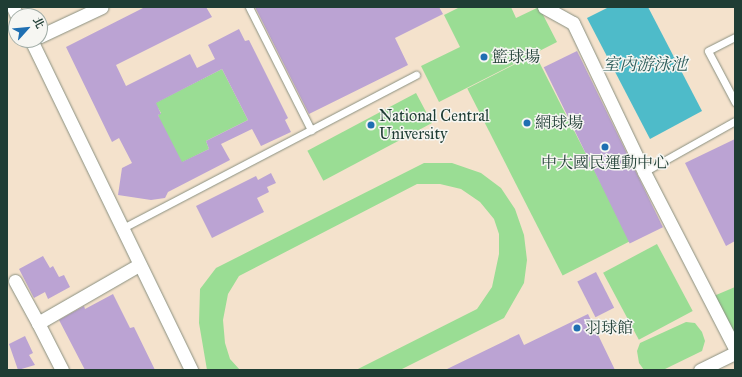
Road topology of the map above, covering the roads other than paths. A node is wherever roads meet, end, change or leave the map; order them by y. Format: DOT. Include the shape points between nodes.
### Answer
graph roads {
  1 [pos="102,7"];
  2 [pos="249,7"];
  3 [pos="544,7"];
  4 [pos="48,32"];
  5 [pos="735,37"];
  6 [pos="35,48"];
  7 [pos="416,75"];
  8 [pos="735,102"];
  9 [pos="735,121"];
  10 [pos="311,130"];
  11 [pos="644,172"];
  12 [pos="121,229"];
  13 [pos="139,265"];
  14 [pos="15,281"];
  15 [pos="38,323"];
  16 [pos="735,348"];
  17 [pos="735,353"];
  18 [pos="62,370"];
  19 [pos="190,370"];
  20 [pos="700,370"];
  1 -- 4 [label="street"];
  2 -- 10 [label="lane"];
  3 -- 11 [label="street" via="573,23"];
  5 -- 8 [label="lane" via="708,51"];
  6 -- 12 [label="street"];
  7 -- 10 [label="lane"];
  9 -- 11 [label="lane"];
  10 -- 12 [label="lane"];
  11 -- 16 [label="street"];
  12 -- 13 [label="street"];
  13 -- 15 [label="street"];
  13 -- 19 [label="street"];
  14 -- 15 [label="street"];
  15 -- 18 [label="street"];
  17 -- 20 [label="street"];
}
